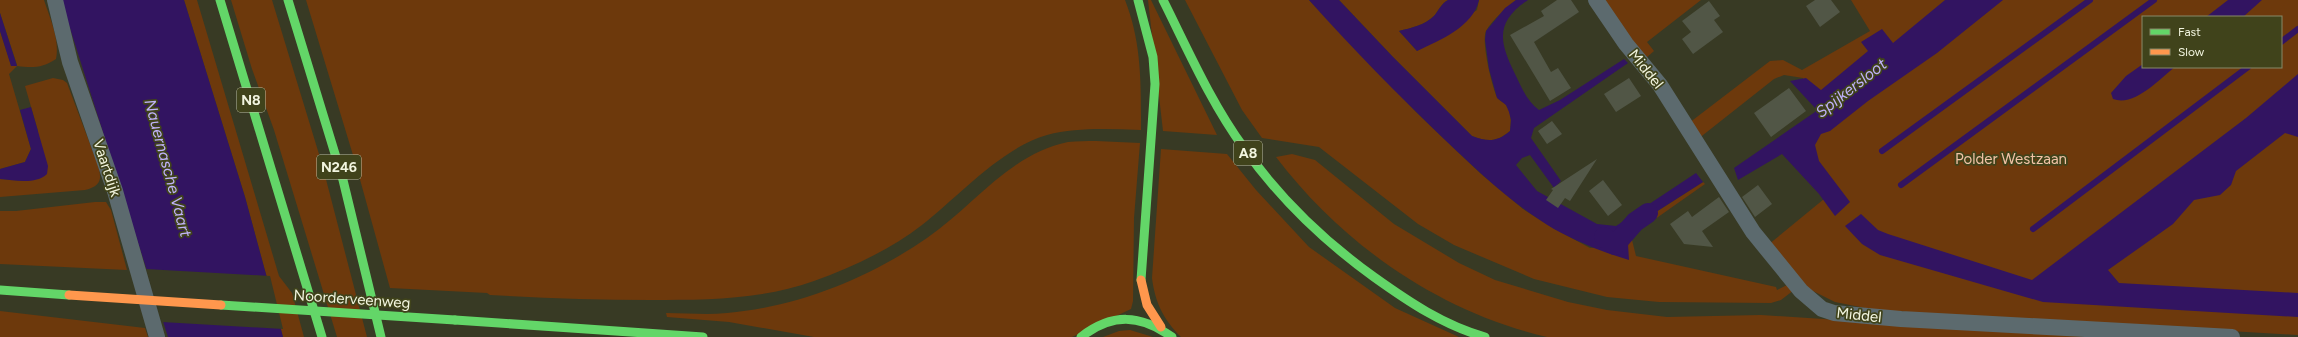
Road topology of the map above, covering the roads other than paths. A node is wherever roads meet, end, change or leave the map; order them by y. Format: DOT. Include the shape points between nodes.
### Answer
graph roads {
  1 [pos="55,0"];
  2 [pos="220,0"];
  3 [pos="288,0"];
  4 [pos="1138,0"];
  5 [pos="1163,0"];
  6 [pos="1596,0"];
  7 [pos="0,290"];
  8 [pos="1161,328"];
  9 [pos="157,337"];
  10 [pos="322,337"];
  11 [pos="381,337"];
  12 [pos="703,337"];
  13 [pos="1081,337"];
  14 [pos="1172,337"];
  15 [pos="1485,337"];
  16 [pos="2232,337"];
  1 -- 9 [label="street, Vaartdijk" via="70,62 115,191"];
  2 -- 10 [label="main road, N8"];
  3 -- 11 [label="main road, N246" via="343,180"];
  4 -- 8 [label="main road" via="1153,58 1155,84 1141,287 1148,310"];
  5 -- 15 [label="main road, A8" via="1228,125 1286,200 1321,235 1416,307 1472,334"];
  6 -- 16 [label="street, Middel" via="1626,44 1660,85 1753,232 1801,291 1822,309 1834,313 1901,319"];
  7 -- 12 [label="main road, Noorderveenweg, bridge"];
  8 -- 13 [label="main road" via="1144,320 1125,318 1107,321 1089,329"];
  8 -- 14 [label="main road"];
}
